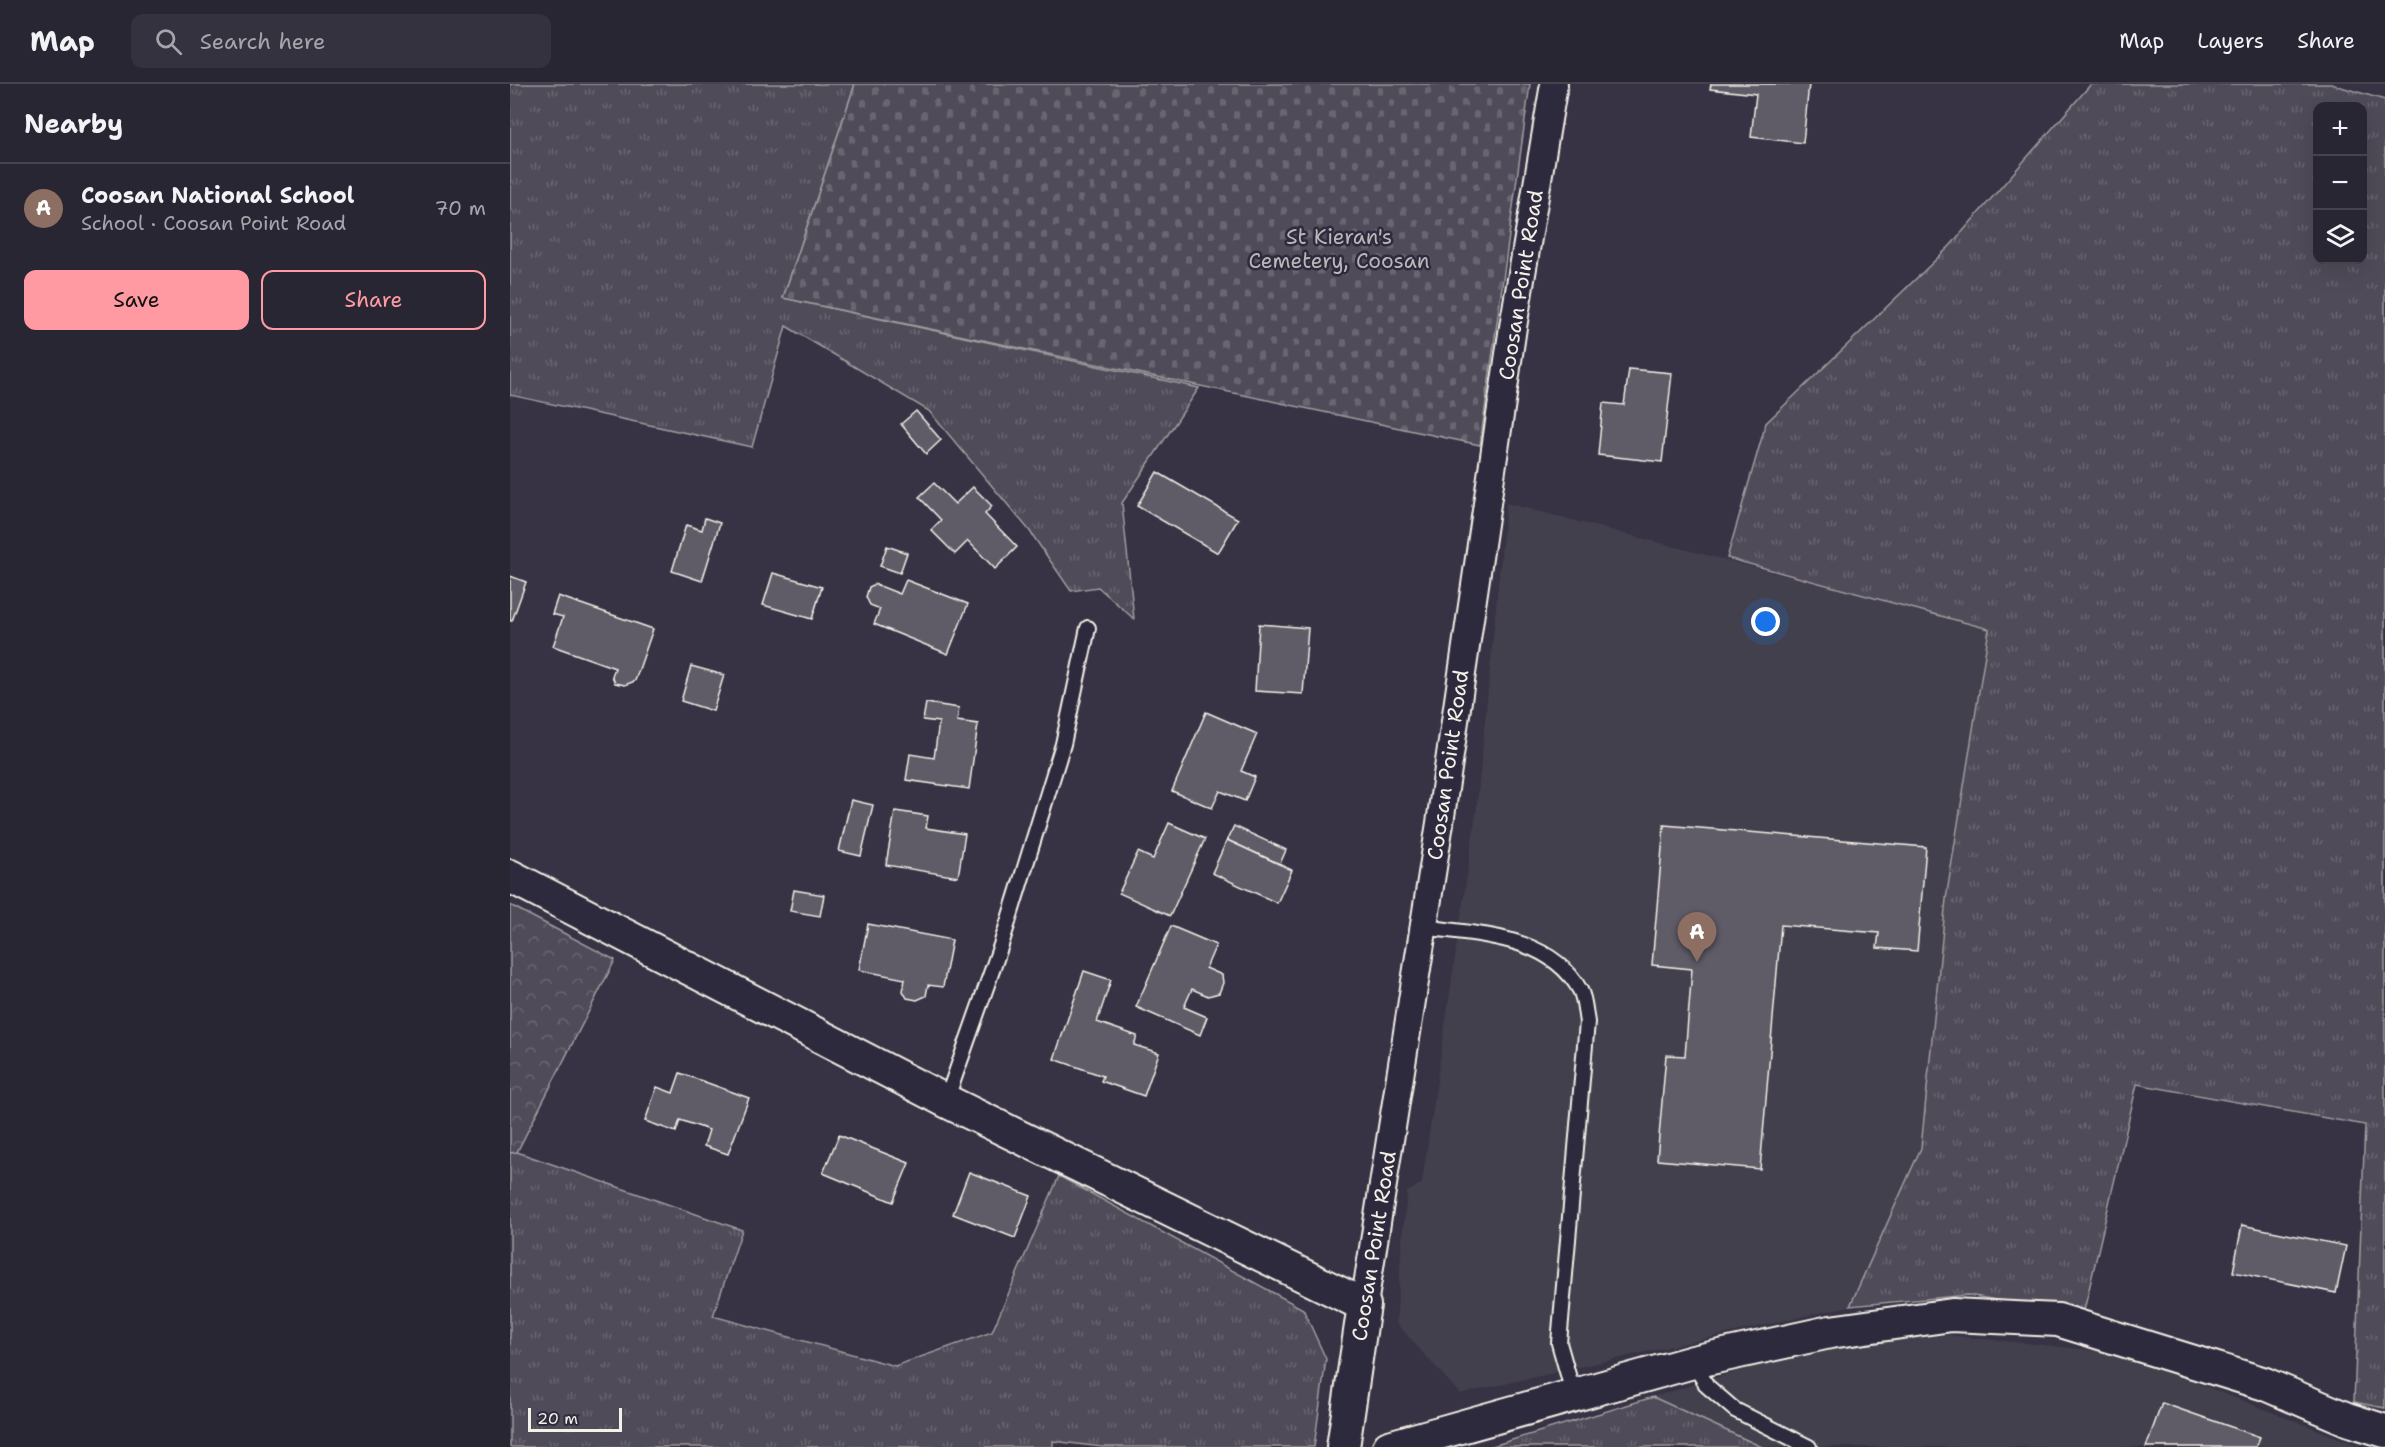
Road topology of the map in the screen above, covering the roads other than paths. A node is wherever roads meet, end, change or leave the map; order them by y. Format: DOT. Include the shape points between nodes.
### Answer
graph roads {
  1 [pos="1554,84"];
  2 [pos="1088,628"];
  3 [pos="510,876"];
  4 [pos="1424,927"];
  5 [pos="946,1101"];
  6 [pos="1364,1305"];
  7 [pos="1694,1362"];
  8 [pos="1574,1397"];
  9 [pos="2385,1431"];
  10 [pos="1344,1447"];
  11 [pos="1389,1447"];
  12 [pos="1809,1447"];
  1 -- 4 [label="street, Coosan Point Road" via="1513,327"];
  2 -- 5 [label="lane" via="1063,744 1001,945"];
  3 -- 5 [label="street"];
  4 -- 6 [label="street, Coosan Point Road"];
  4 -- 8 [label="lane" via="1513,940 1556,960 1581,991 1587,1022 1559,1343"];
  5 -- 6 [label="street"];
  6 -- 10 [label="street, Coosan Point Road"];
  7 -- 8 [label="street"];
  7 -- 9 [label="street" via="1830,1332 1952,1315 2058,1320 2265,1384"];
  7 -- 12 [label="lane" via="1707,1386 1735,1410"];
  8 -- 11 [label="street"];
}
